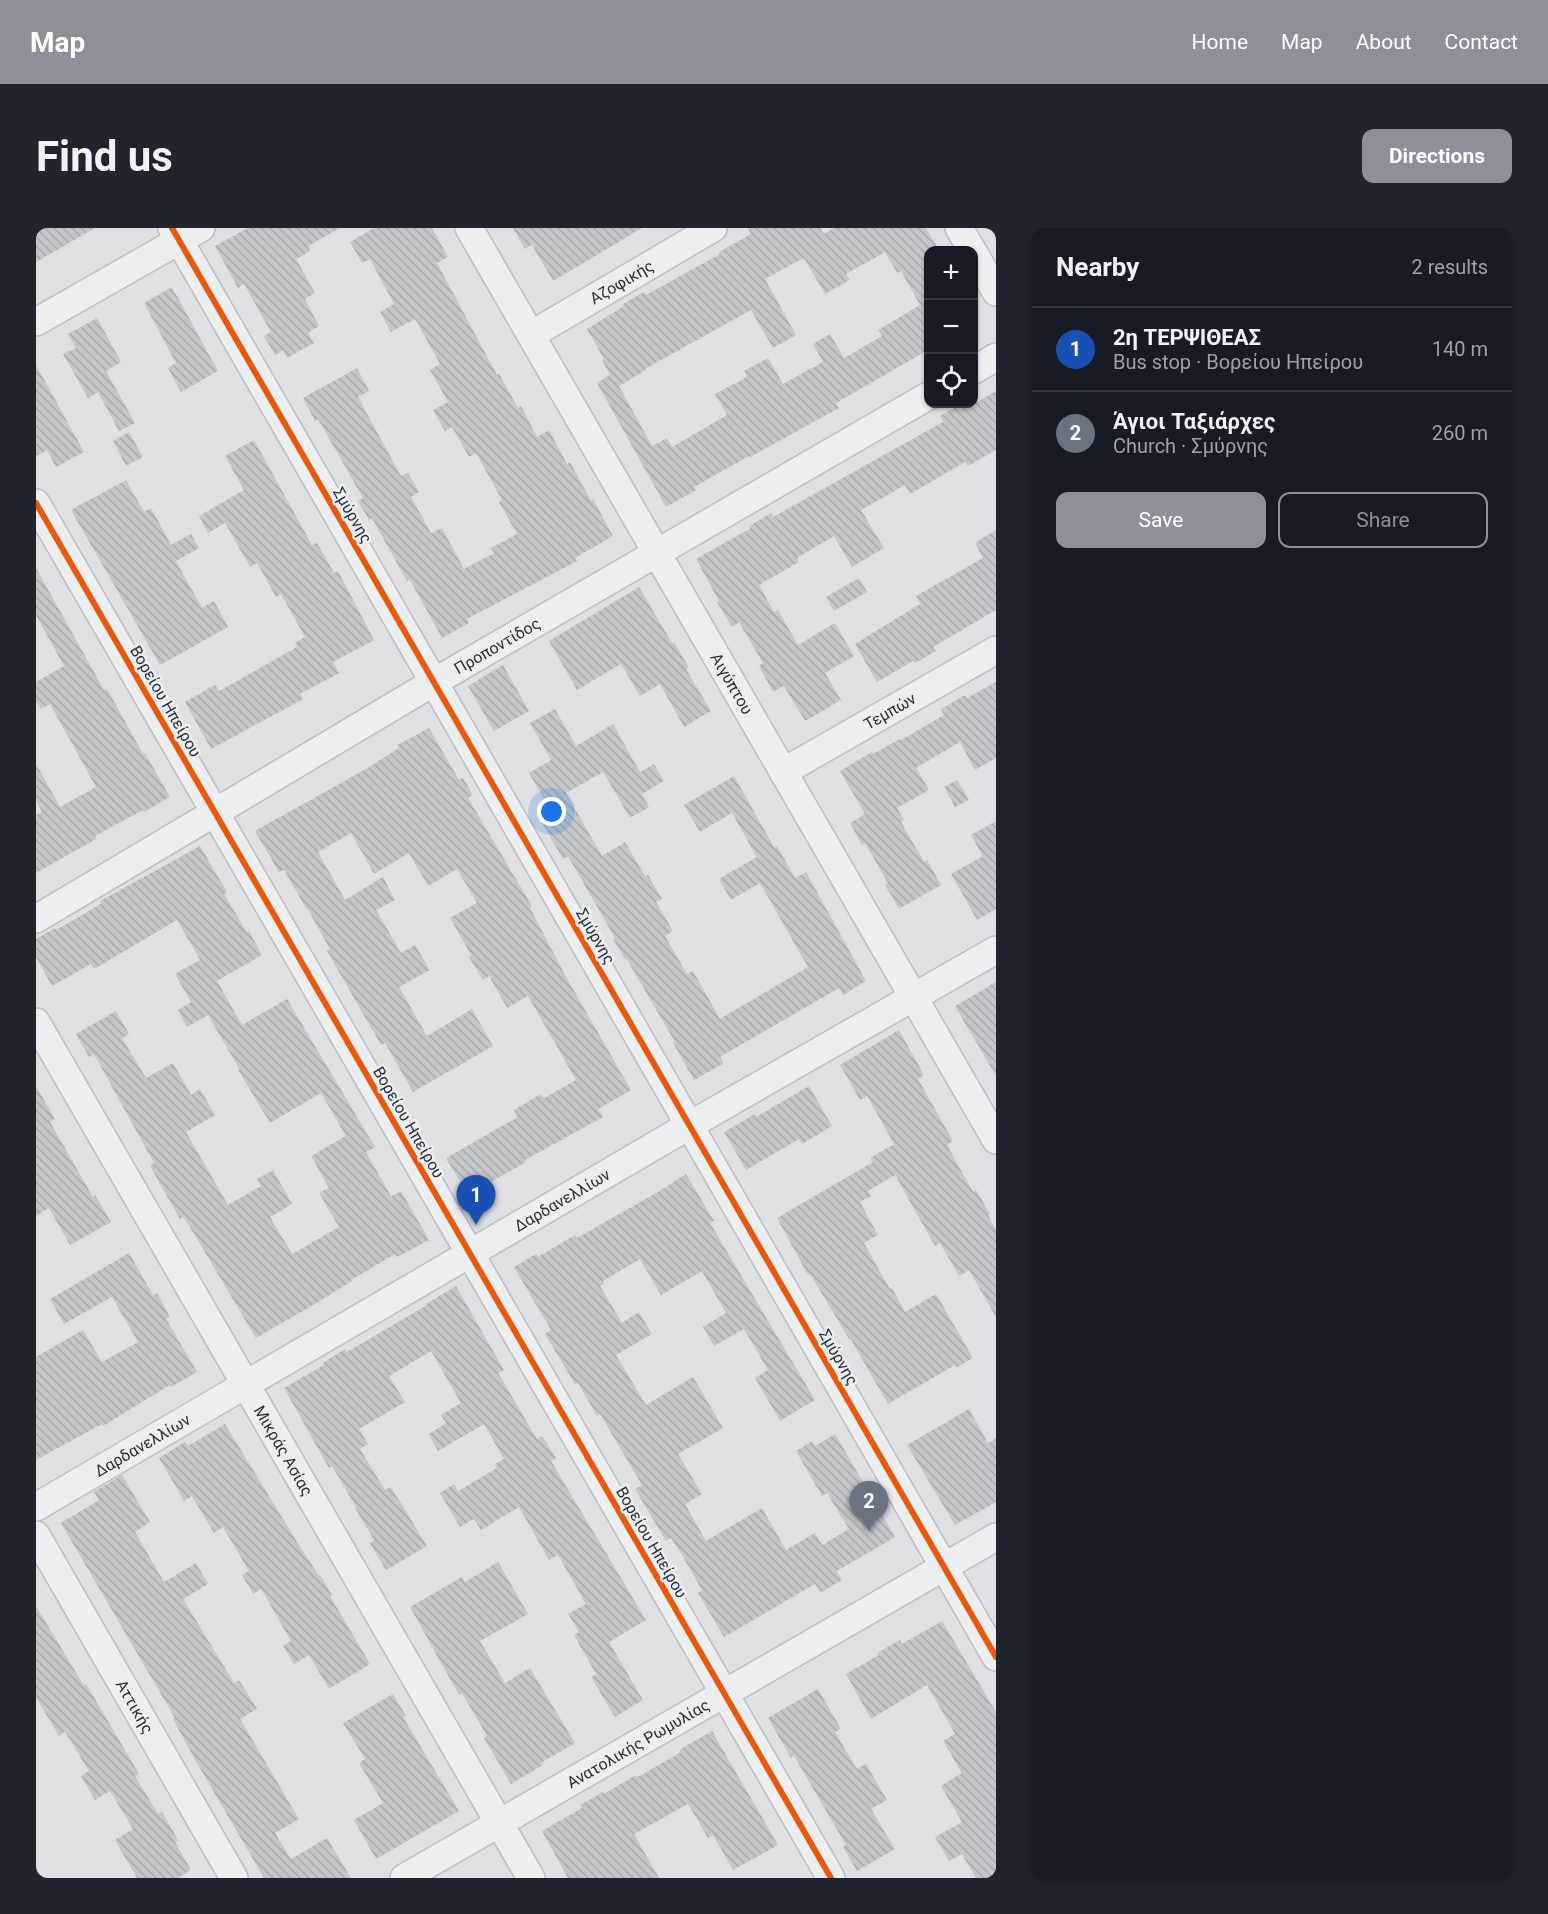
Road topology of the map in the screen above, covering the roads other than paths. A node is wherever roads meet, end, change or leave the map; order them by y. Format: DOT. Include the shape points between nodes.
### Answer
graph roads {
  1 [pos="469,228"];
  2 [pos="713,228"];
  3 [pos="959,228"];
  4 [pos="184,232"];
  5 [pos="970,246"];
  6 [pos="978,261"];
  7 [pos="996,292"];
  8 [pos="36,322"];
  9 [pos="531,335"];
  10 [pos="996,357"];
  11 [pos="978,368"];
  12 [pos="924,398"];
  13 [pos="36,503"];
  14 [pos="657,552"];
  15 [pos="996,650"];
  16 [pos="434,681"];
  17 [pos="783,772"];
  18 [pos="214,812"];
  19 [pos="36,919"];
  20 [pos="996,950"];
  21 [pos="914,997"];
  22 [pos="36,1023"];
  23 [pos="690,1125"];
  24 [pos="996,1140"];
  25 [pos="470,1253"];
  26 [pos="246,1385"];
  27 [pos="36,1507"];
  28 [pos="36,1535"];
  29 [pos="996,1537"];
  30 [pos="944,1567"];
  31 [pos="996,1657"];
  32 [pos="724,1694"];
  33 [pos="500,1823"];
  34 [pos="234,1878"];
  35 [pos="404,1878"];
  36 [pos="531,1878"];
  37 [pos="831,1878"];
  1 -- 9 [label="street, Αιγύπτου"];
  2 -- 9 [label="street, Αζοφικής"];
  3 -- 5 [label="street"];
  4 -- 8 [label="street"];
  4 -- 16 [label="street, Σμύρνης"];
  6 -- 7 [label="street"];
  9 -- 14 [label="street, Αιγύπτου"];
  10 -- 11 [label="street"];
  12 -- 14 [label="street, Προποντίδος"];
  13 -- 18 [label="street, Βορείου Ηπείρου"];
  14 -- 16 [label="street, Προποντίδος"];
  14 -- 17 [label="street, Αιγύπτου"];
  15 -- 17 [label="street, Τεμπών"];
  16 -- 18 [label="street, Προποντίδος"];
  16 -- 23 [label="street, Σμύρνης"];
  17 -- 21 [label="street, Αιγύπτου"];
  18 -- 19 [label="street, Προποντίδος"];
  18 -- 25 [label="street, Βορείου Ηπείρου"];
  20 -- 21 [label="street, Δαρδανελλίων"];
  21 -- 23 [label="street, Δαρδανελλίων"];
  21 -- 24 [label="street, Αιγύπτου"];
  22 -- 26 [label="street, Μικράς Ασίας"];
  23 -- 25 [label="street, Δαρδανελλίων"];
  23 -- 30 [label="street, Σμύρνης"];
  25 -- 26 [label="street, Δαρδανελλίων"];
  25 -- 32 [label="street, Βορείου Ηπείρου"];
  26 -- 27 [label="street, Δαρδανελλίων"];
  26 -- 33 [label="street, Μικράς Ασίας"];
  28 -- 34 [label="street, Αττικής"];
  29 -- 30 [label="street, Ανατολικής Ρωμυλίας"];
  30 -- 31 [label="street, Σμύρνης"];
  30 -- 32 [label="street, Ανατολικής Ρωμυλίας"];
  32 -- 33 [label="street, Ανατολικής Ρωμυλίας"];
  32 -- 37 [label="street, Βορείου Ηπείρου"];
  33 -- 35 [label="street, Ανατολικής Ρωμυλίας"];
  33 -- 36 [label="street, Μικράς Ασίας"];
}
